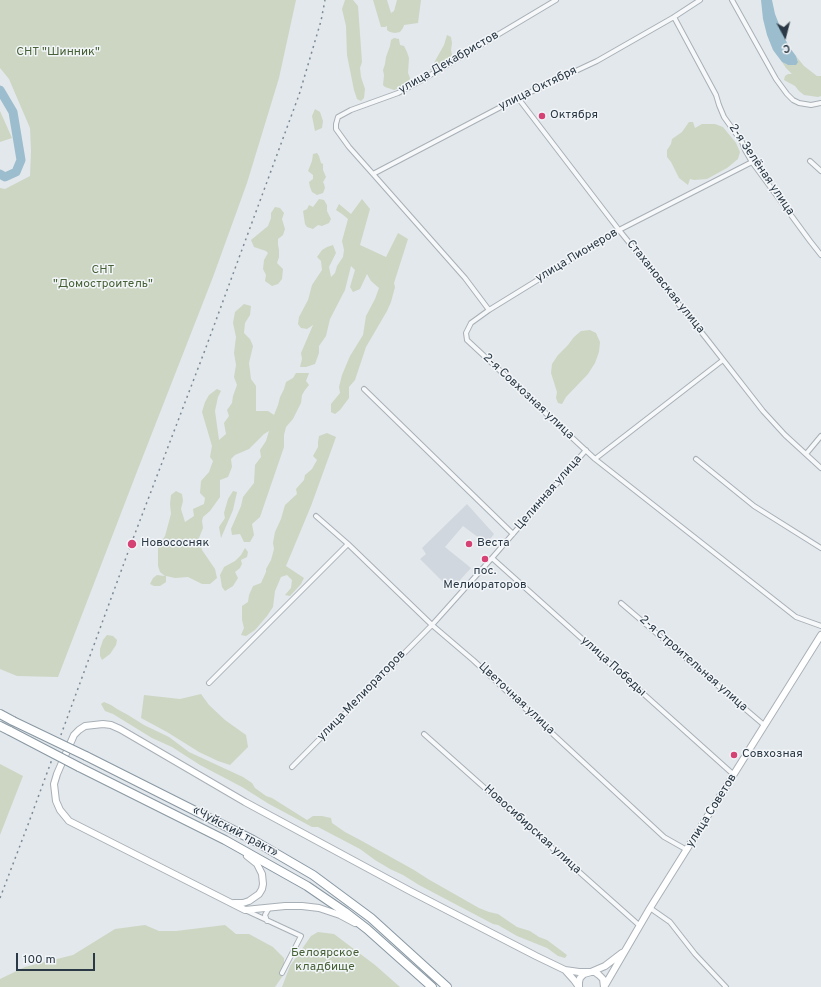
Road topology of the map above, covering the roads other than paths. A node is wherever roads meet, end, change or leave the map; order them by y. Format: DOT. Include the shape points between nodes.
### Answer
graph roads {
  1 [pos="556,0"];
  2 [pos="700,0"];
  3 [pos="732,0"];
  4 [pos="674,18"];
  5 [pos="518,98"];
  6 [pos="821,103"];
  7 [pos="810,161"];
  8 [pos="752,162"];
  9 [pos="821,171"];
  10 [pos="373,174"];
  11 [pos="619,230"];
  12 [pos="821,255"];
  13 [pos="489,310"];
  14 [pos="723,360"];
  15 [pos="364,389"];
  16 [pos="821,436"];
  17 [pos="586,450"];
  18 [pos="806,454"];
  19 [pos="596,459"];
  20 [pos="696,459"];
  21 [pos="821,468"];
  22 [pos="316,516"];
  23 [pos="513,534"];
  24 [pos="348,544"];
  25 [pos="821,548"];
  26 [pos="492,558"];
  27 [pos="621,603"];
  28 [pos="432,625"];
  29 [pos="821,626"];
  30 [pos="821,635"];
  31 [pos="209,683"];
  32 [pos="0,714"];
  33 [pos="764,725"];
  34 [pos="0,726"];
  35 [pos="424,734"];
  36 [pos="292,767"];
  37 [pos="734,775"];
  38 [pos="225,840"];
  39 [pos="687,850"];
  40 [pos="226,900"];
  41 [pos="254,906"];
  42 [pos="269,908"];
  43 [pos="650,908"];
  44 [pos="267,921"];
  45 [pos="640,926"];
  46 [pos="367,930"];
  47 [pos="625,951"];
  48 [pos="565,970"];
  49 [pos="590,972"];
  50 [pos="282,973"];
  51 [pos="432,987"];
  52 [pos="447,987"];
  53 [pos="579,987"];
  54 [pos="604,987"];
  55 [pos="726,987"];
  1 -- 10 [label="street, улица Декабристов" via="410,87 338,117 336,129"];
  2 -- 4 [label="street, улица Октября"];
  3 -- 6 [label="street" via="776,79 793,100 811,105"];
  4 -- 5 [label="street, улица Октября" via="597,61"];
  4 -- 8 [label="street, 2-я Зелёная улица" via="716,95 724,117 742,142"];
  5 -- 10 [label="street, улица Октября"];
  5 -- 11 [label="street, Стахановская улица"];
  7 -- 9 [label="street"];
  8 -- 11 [label="street, улица Пионеров"];
  8 -- 12 [label="street, 2-я Зелёная улица"];
  10 -- 13 [label="street" via="465,278"];
  11 -- 13 [label="street, улица Пионеров"];
  11 -- 14 [label="street, Стахановская улица"];
  13 -- 17 [label="street, 2-я Совхозная улица" via="471,323 466,340"];
  14 -- 18 [label="street, Стахановская улица" via="763,411"];
  14 -- 19 [label="street"];
  15 -- 23 [label="street"];
  16 -- 18 [label="street"];
  17 -- 19 [label="street, 2-я Совхозная улица"];
  17 -- 23 [label="street, Целинная улица"];
  18 -- 21 [label="street, Стахановская улица"];
  19 -- 29 [label="street, 2-я Совхозная улица" via="796,617"];
  20 -- 25 [label="street" via="754,506"];
  22 -- 24 [label="street, Цветочная улица"];
  23 -- 26 [label="street, Целинная улица"];
  24 -- 28 [label="street, Цветочная улица"];
  24 -- 31 [label="street"];
  26 -- 28 [label="street, Целинная улица"];
  26 -- 37 [label="street, улица Победы"];
  27 -- 33 [label="street, 2-я Строительная улица"];
  28 -- 36 [label="street, улица Мелиораторов"];
  28 -- 39 [label="street, Цветочная улица" via="664,837"];
  30 -- 33 [label="street, улица Советов"];
  32 -- 52 [label="highway, «Чуйский тракт», bridge" via="253,840 313,875 371,918"];
  33 -- 37 [label="street, улица Советов"];
  34 -- 38 [label="highway, «Чуйский тракт», bridge"];
  35 -- 45 [label="street, Новосибирская улица"];
  37 -- 39 [label="street, улица Советов"];
  38 -- 41 [label="street" via="253,860 262,874 263,884"];
  38 -- 46 [label="highway, «Чуйский тракт»" via="307,886"];
  39 -- 43 [label="street, улица Советов"];
  40 -- 41 [label="street" via="234,903 249,901"];
  40 -- 41 [label="street" via="245,910"];
  40 -- 48 [label="street" via="69,821 56,801 54,784 74,735 79,730 85,726 103,724 120,729 245,802 396,884"];
  41 -- 42 [label="street"];
  41 -- 44 [label="street"];
  42 -- 44 [label="street" via="265,915"];
  42 -- 46 [label="street" via="319,908 340,915"];
  43 -- 45 [label="street, улица Советов"];
  43 -- 55 [label="street" via="670,922"];
  44 -- 50 [label="street" via="301,936"];
  45 -- 47 [label="street, улица Советов"];
  46 -- 51 [label="highway, «Чуйский тракт»"];
  47 -- 49 [label="street" via="605,966"];
  47 -- 54 [label="street, улица Советов"];
  48 -- 49 [label="street"];
  48 -- 53 [label="street"];
  49 -- 53 [label="street" via="580,978"];
  49 -- 54 [label="street" via="595,972 603,979"];
}
